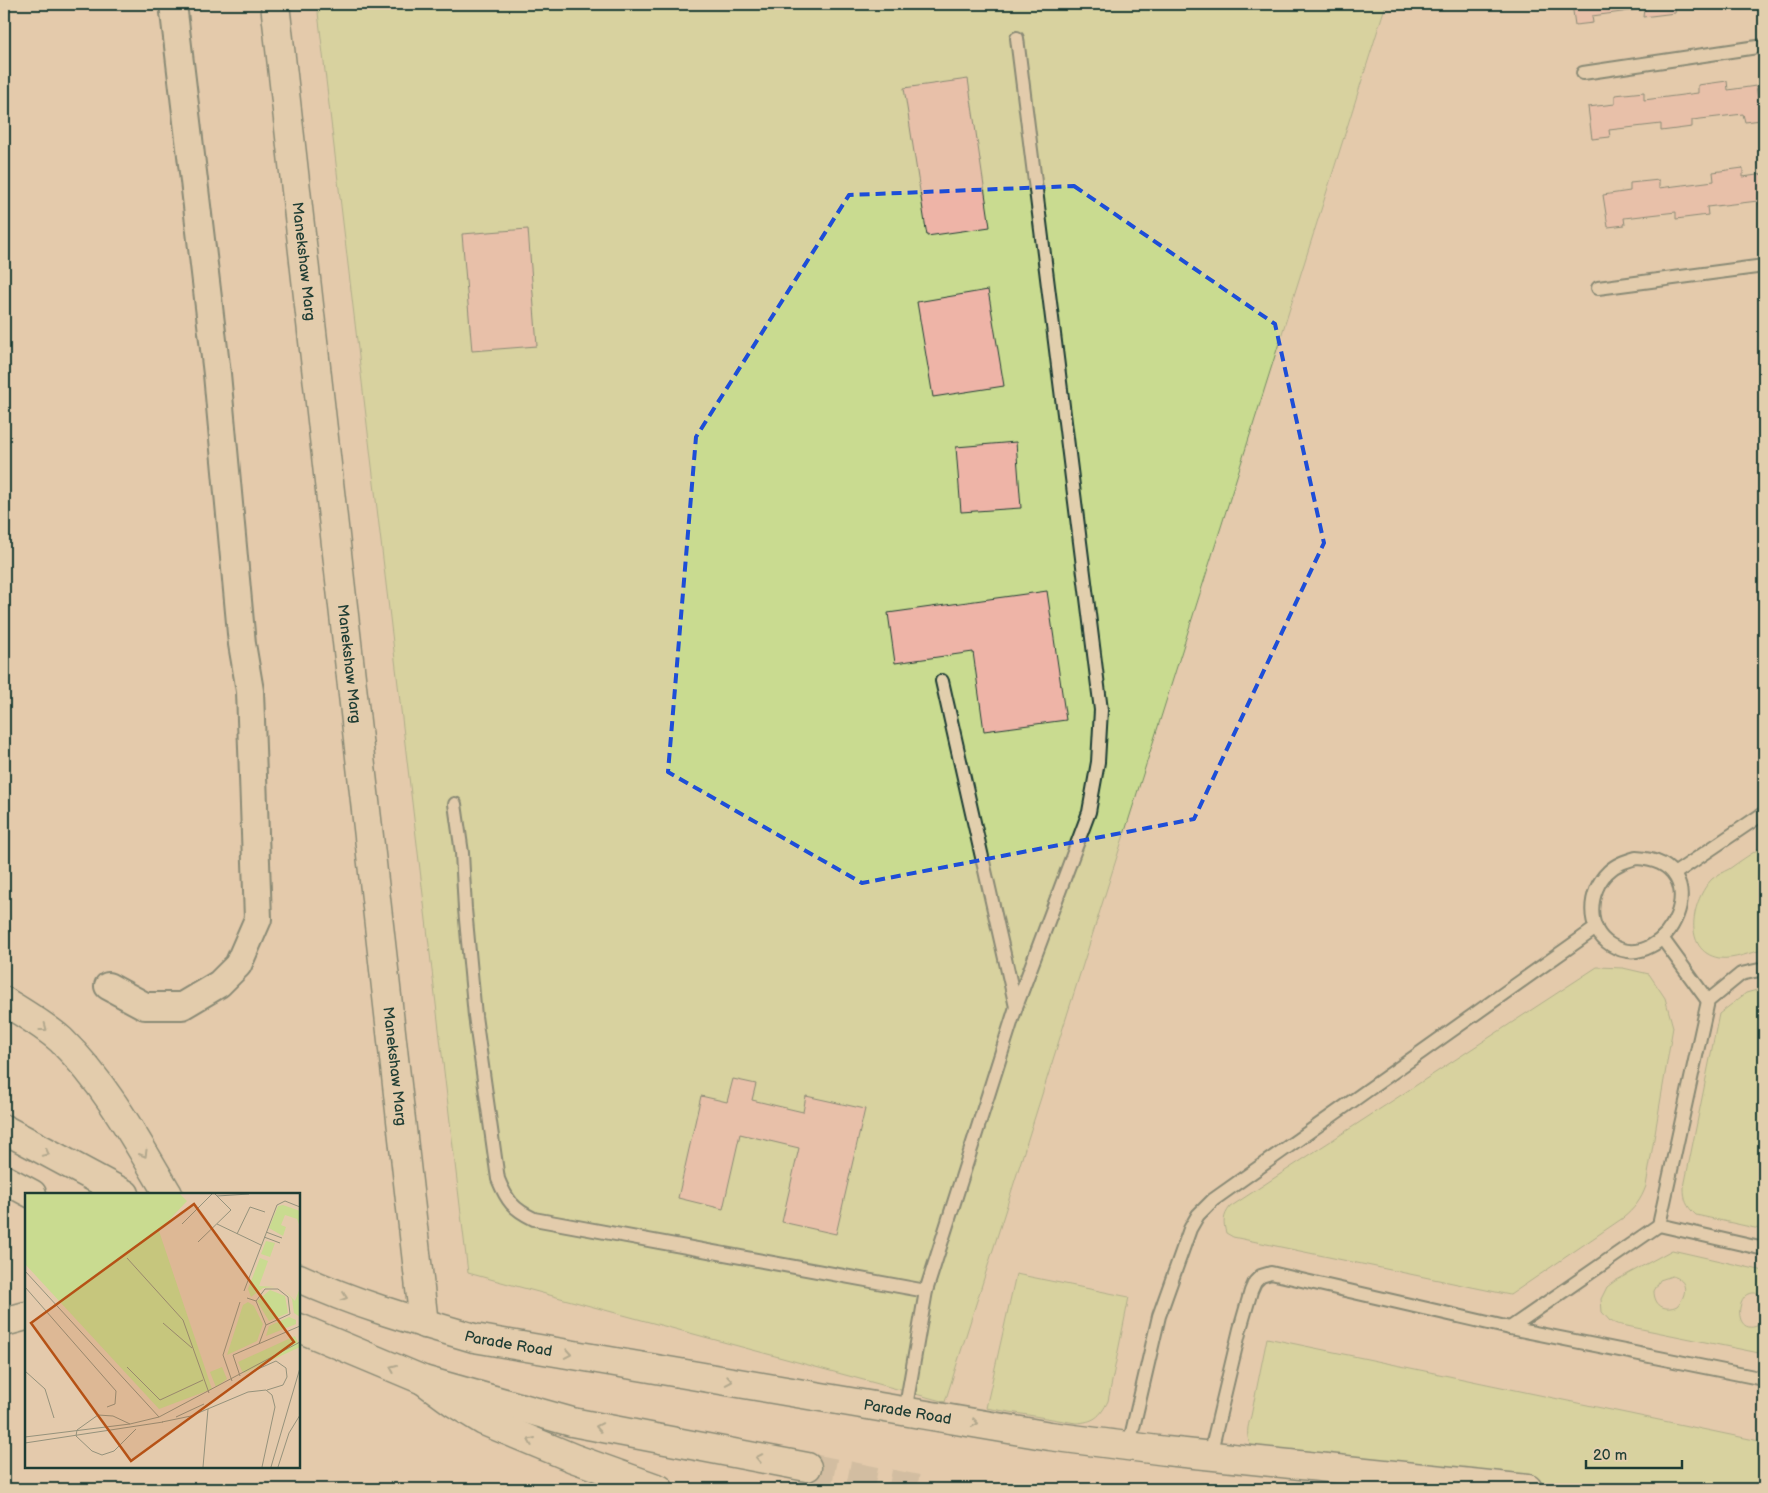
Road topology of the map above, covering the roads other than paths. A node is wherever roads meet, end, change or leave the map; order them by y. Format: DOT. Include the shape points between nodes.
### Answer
graph roads {
  1 [pos="174,4"];
  2 [pos="275,4"];
  3 [pos="1017,38"];
  4 [pos="1764,46"];
  5 [pos="1583,73"];
  6 [pos="1764,266"];
  7 [pos="1598,288"];
  8 [pos="942,681"];
  9 [pos="455,804"];
  10 [pos="1764,813"];
  11 [pos="1674,874"];
  12 [pos="1596,928"];
  13 [pos="1662,938"];
  14 [pos="1764,968"];
  15 [pos="108,986"];
  16 [pos="4,1001"];
  17 [pos="1708,1001"];
  18 [pos="1016,1007"];
  19 [pos="4,1129"];
  20 [pos="4,1179"];
  21 [pos="30,1193"];
  22 [pos="123,1193"];
  23 [pos="167,1193"];
  24 [pos="1659,1225"];
  25 [pos="1764,1249"];
  26 [pos="300,1278"];
  27 [pos="926,1291"];
  28 [pos="25,1316"];
  29 [pos="4,1322"];
  30 [pos="424,1324"];
  31 [pos="300,1328"];
  32 [pos="1510,1328"];
  33 [pos="1764,1379"];
  34 [pos="422,1380"];
  35 [pos="905,1412"];
  36 [pos="1129,1445"];
  37 [pos="1210,1455"];
  38 [pos="1251,1459"];
  39 [pos="807,1467"];
  40 [pos="659,1489"];
  41 [pos="1359,1489"];
  42 [pos="1528,1489"];
  1 -- 15 [label="street" via="250,691 258,919 238,964 219,984 182,1006 145,1006"];
  2 -- 30 [label="main road, Manekshaw Marg"];
  3 -- 18 [label="lane" via="1101,710 1098,762 1089,812"];
  4 -- 5 [label="lane"];
  6 -- 7 [label="lane"];
  8 -- 18 [label="lane"];
  9 -- 27 [label="lane" via="475,1016 498,1179 506,1198 518,1211 534,1219"];
  10 -- 11 [label="lane"];
  11 -- 12 [label="lane" via="1663,864 1650,859 1621,862 1608,872 1593,898 1592,914"];
  11 -- 13 [label="lane" via="1681,900 1672,927"];
  12 -- 13 [label="lane" via="1603,939 1625,950 1651,946"];
  12 -- 36 [label="lane" via="1213,1200 1198,1215 1159,1316"];
  13 -- 17 [label="lane"];
  14 -- 17 [label="lane" via="1741,974"];
  16 -- 23 [label="main road, one-way" via="60,1040 100,1085"];
  17 -- 24 [label="lane"];
  18 -- 27 [label="lane"];
  19 -- 22 [label="main road, one-way"];
  20 -- 21 [label="main road"];
  24 -- 25 [label="lane"];
  24 -- 32 [label="lane"];
  26 -- 30 [label="main road, Parade Road, one-way" via="326,1291"];
  27 -- 35 [label="lane"];
  28 -- 29 [label="main road"];
  30 -- 35 [label="main road, Parade Road, one-way" via="474,1338"];
  34 -- 31 [label="main road, one-way"];
  32 -- 33 [label="lane"];
  32 -- 37 [label="lane" via="1271,1274 1261,1276 1255,1282 1240,1329"];
  39 -- 34 [label="main road, one-way" via="572,1422"];
  40 -- 34 [label="main road, one-way" via="573,1458 484,1420"];
  35 -- 36 [label="main road, Parade Road, one-way" via="1050,1436"];
  36 -- 37 [label="main road, Parade Road"];
  37 -- 38 [label="main road, Parade Road"];
  38 -- 41 [label="main road"];
  38 -- 42 [label="main road, Parade Road"];
}
